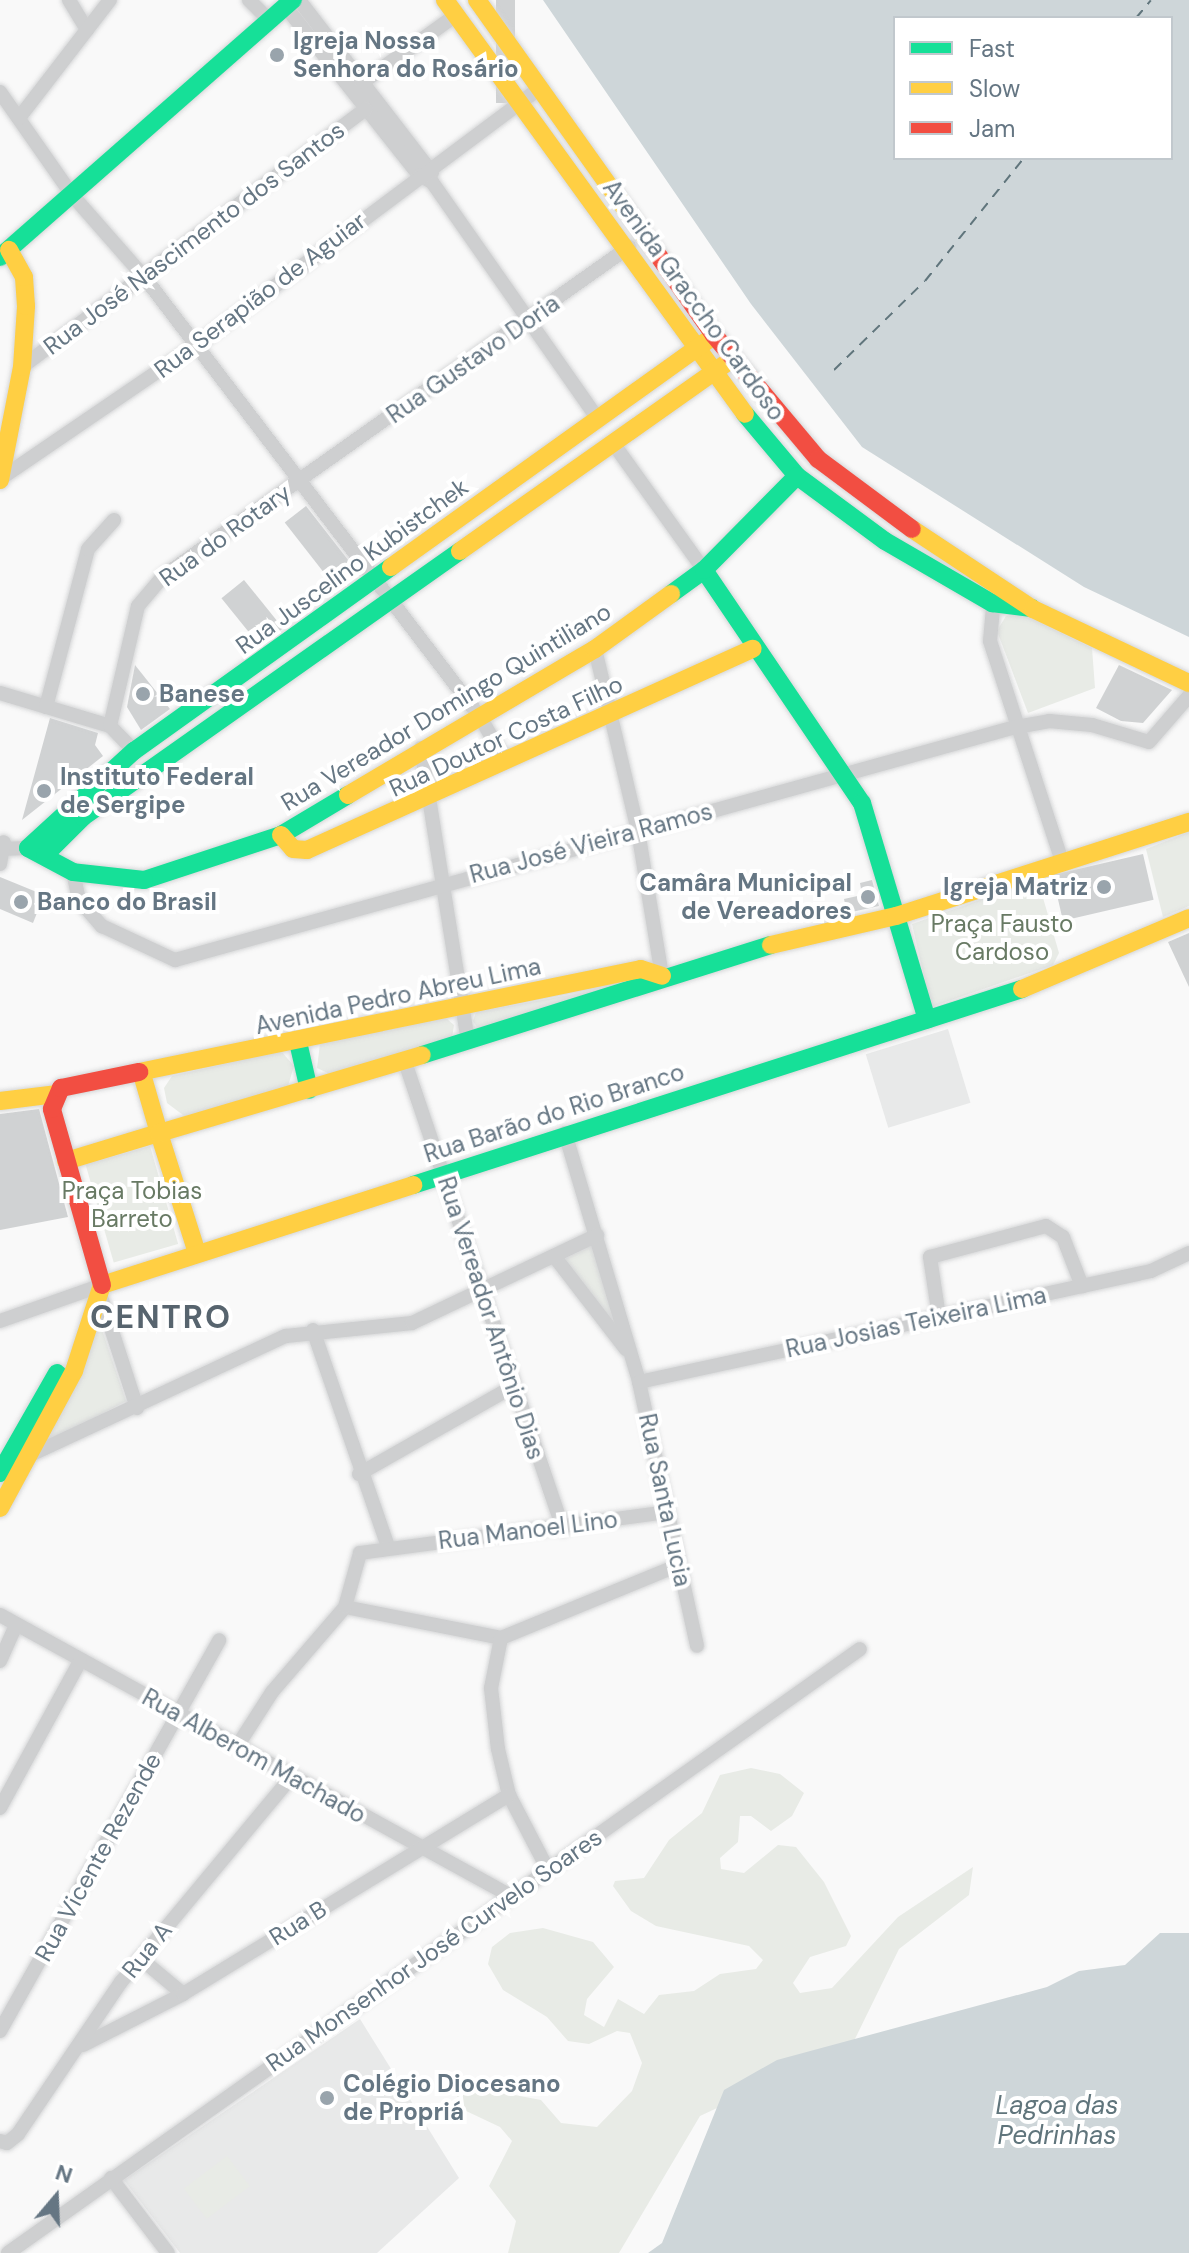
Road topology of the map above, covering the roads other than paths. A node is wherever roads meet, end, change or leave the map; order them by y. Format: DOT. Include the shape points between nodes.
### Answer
graph roads {
  1 [pos="69,0"];
  2 [pos="110,0"];
  3 [pos="249,0"];
  4 [pos="477,0"];
  5 [pos="292,2"];
  6 [pos="451,8"];
  7 [pos="270,21"];
  8 [pos="495,24"];
  9 [pos="87,30"];
  10 [pos="474,40"];
  11 [pos="363,82"];
  12 [pos="540,88"];
  13 [pos="0,92"];
  14 [pos="516,104"];
  15 [pos="366,109"];
  16 [pos="19,118"];
  17 [pos="428,174"];
  18 [pos="72,195"];
  19 [pos="646,235"];
  20 [pos="626,249"];
  21 [pos="4,254"];
  22 [pos="145,278"];
  23 [pos="528,321"];
  24 [pos="714,335"];
  25 [pos="195,346"];
  26 [pos="695,349"];
  27 [pos="737,359"];
  28 [pos="22,367"];
  29 [pos="712,370"];
  30 [pos="622,400"];
  31 [pos="597,418"];
  32 [pos="641,423"];
  33 [pos="613,443"];
  34 [pos="797,476"];
  35 [pos="0,480"];
  36 [pos="299,481"];
  37 [pos="114,520"];
  38 [pos="704,570"];
  39 [pos="373,581"];
  40 [pos="999,582"];
  41 [pos="390,602"];
  42 [pos="992,603"];
  43 [pos="1033,609"];
  44 [pos="595,649"];
  45 [pos="753,649"];
  46 [pos="1189,683"];
  47 [pos="0,693"];
  48 [pos="1189,696"];
  49 [pos="46,707"];
  50 [pos="608,716"];
  51 [pos="480,717"];
  52 [pos="110,726"];
  53 [pos="1016,727"];
  54 [pos="421,748"];
  55 [pos="134,751"];
  56 [pos="506,762"];
  57 [pos="842,776"];
  58 [pos="428,798"];
  59 [pos="77,810"];
  60 [pos="1189,822"];
  61 [pos="638,831"];
  62 [pos="281,835"];
  63 [pos="1,846"];
  64 [pos="36,852"];
  65 [pos="1062,861"];
  66 [pos="0,864"];
  67 [pos="73,872"];
  68 [pos="441,884"];
  69 [pos="896,916"];
  70 [pos="1189,918"];
  71 [pos="662,976"];
  72 [pos="463,1007"];
  73 [pos="927,1019"];
  74 [pos="298,1042"];
  75 [pos="468,1042"];
  76 [pos="405,1062"];
  77 [pos="142,1074"];
  78 [pos="309,1090"];
  79 [pos="56,1094"];
  80 [pos="0,1101"];
  81 [pos="159,1133"];
  82 [pos="565,1133"];
  83 [pos="66,1161"];
  84 [pos="443,1174"];
  85 [pos="597,1235"];
  86 [pos="197,1253"];
  87 [pos="1189,1253"];
  88 [pos="554,1256"];
  89 [pos="1082,1286"];
  90 [pos="101,1289"];
  91 [pos="481,1292"];
  92 [pos="939,1317"];
  93 [pos="0,1321"];
  94 [pos="313,1330"];
  95 [pos="83,1337"];
  96 [pos="631,1355"];
  97 [pos="639,1382"];
  98 [pos="512,1387"];
  99 [pos="137,1408"];
  100 [pos="29,1457"];
  101 [pos="4,1466"];
  102 [pos="359,1474"];
  103 [pos="0,1508"];
  104 [pos="667,1512"];
  105 [pos="563,1529"];
  106 [pos="388,1546"];
  107 [pos="679,1565"];
  108 [pos="345,1607"];
  109 [pos="0,1615"];
  110 [pos="16,1625"];
  111 [pos="501,1638"];
  112 [pos="219,1640"];
  113 [pos="697,1646"];
  114 [pos="860,1649"];
  115 [pos="0,1661"];
  116 [pos="80,1661"];
  117 [pos="179,1714"];
  118 [pos="238,1745"];
  119 [pos="292,1776"];
  120 [pos="509,1795"];
  121 [pos="0,1808"];
  122 [pos="420,1848"];
  123 [pos="548,1870"];
  124 [pos="509,1895"];
  125 [pos="140,1958"];
  126 [pos="183,1994"];
  127 [pos="0,2031"];
  128 [pos="83,2045"];
  129 [pos="0,2141"];
  130 [pos="111,2178"];
  131 [pos="8,2253"];
  132 [pos="168,2253"];
  1 -- 9 [label="street"];
  2 -- 9 [label="street"];
  3 -- 7 [label="street"];
  4 -- 8 [label="main road, Avenida Graccho Cardoso"];
  5 -- 7 [label="main road"];
  5 -- 11 [label="street"];
  5 -- 15 [label="street"];
  6 -- 10 [label="main road, Avenida Graccho Cardoso"];
  6 -- 11 [label="street"];
  7 -- 18 [label="main road"];
  8 -- 10 [label="main road"];
  8 -- 12 [label="main road, Avenida Graccho Cardoso"];
  9 -- 16 [label="street"];
  10 -- 14 [label="main road, Avenida Graccho Cardoso"];
  11 -- 17 [label="street"];
  12 -- 14 [label="street, Rua Serapião de Aguiar"];
  12 -- 19 [label="main road, Avenida Graccho Cardoso"];
  13 -- 16 [label="street"];
  14 -- 17 [label="street, Rua Serapião de Aguiar"];
  14 -- 20 [label="main road, Avenida Graccho Cardoso"];
  15 -- 17 [label="street"];
  15 -- 22 [label="street, Rua José Nascimento dos Santos"];
  16 -- 18 [label="street"];
  17 -- 23 [label="street"];
  17 -- 25 [label="street, Rua Serapião de Aguiar"];
  18 -- 21 [label="main road"];
  18 -- 22 [label="street"];
  19 -- 20 [label="street, Rua Gustavo Doria"];
  19 -- 24 [label="main road, Avenida Graccho Cardoso"];
  20 -- 23 [label="street, Rua Gustavo Doria"];
  20 -- 26 [label="main road, Avenida Graccho Cardoso"];
  21 -- 28 [label="main road" via="24,277"];
  22 -- 25 [label="street"];
  22 -- 28 [label="street, Rua José Nascimento dos Santos"];
  23 -- 31 [label="street"];
  23 -- 36 [label="street, Rua Gustavo Doria"];
  24 -- 26 [label="main road, Rua Juscelino Kubistchek"];
  24 -- 27 [label="main road, Avenida Graccho Cardoso"];
  25 -- 35 [label="street, Rua Serapião de Aguiar"];
  25 -- 36 [label="street"];
  26 -- 29 [label="main road, Avenida Graccho Cardoso"];
  26 -- 30 [label="main road, Rua Juscelino Kubistchek"];
  27 -- 29 [label="main road, Rua Juscelino Kubistchek"];
  27 -- 40 [label="main road, Avenida Graccho Cardoso" via="799,439 839,478"];
  28 -- 35 [label="main road"];
  29 -- 32 [label="main road, Rua Juscelino Kubistchek"];
  29 -- 34 [label="main road, Avenida Graccho Cardoso"];
  30 -- 31 [label="main road, Rua Juscelino Kubistchek"];
  30 -- 32 [label="main road"];
  31 -- 39 [label="main road, Rua Juscelino Kubistchek"];
  32 -- 33 [label="main road, Rua Juscelino Kubistchek"];
  33 -- 38 [label="street"];
  33 -- 41 [label="main road, Rua Juscelino Kubistchek"];
  34 -- 38 [label="main road, Rua Vereador Domingo Quintiliano"];
  34 -- 42 [label="main road, Avenida Graccho Cardoso" via="885,541"];
  36 -- 39 [label="street"];
  36 -- 52 [label="street, Rua do Rotary" via="147,593 130,629"];
  37 -- 49 [label="street" via="88,549"];
  38 -- 44 [label="main road, Rua Vereador Domingo Quintiliano"];
  38 -- 45 [label="main road"];
  39 -- 41 [label="street"];
  39 -- 55 [label="main road, Rua Juscelino Kubistchek"];
  40 -- 42 [label="street"];
  40 -- 43 [label="main road, Avenida Graccho Cardoso"];
  41 -- 51 [label="street"];
  41 -- 59 [label="main road, Rua Juscelino Kubistchek"];
  42 -- 43 [label="main road"];
  42 -- 53 [label="street" via="990,641"];
  43 -- 46 [label="main road"];
  44 -- 50 [label="street"];
  44 -- 51 [label="main road, Rua Vereador Domingo Quintiliano"];
  45 -- 50 [label="main road, Rua Doutor Costa Filho"];
  45 -- 57 [label="main road"];
  47 -- 49 [label="street"];
  48 -- 53 [label="street, Rua José Vieira Ramos" via="1149,742 1092,725 1049,721"];
  49 -- 52 [label="street"];
  50 -- 56 [label="main road, Rua Doutor Costa Filho"];
  50 -- 61 [label="street"];
  51 -- 54 [label="main road, Rua Vereador Domingo Quintiliano"];
  51 -- 56 [label="street"];
  52 -- 55 [label="street"];
  53 -- 57 [label="street, Rua José Vieira Ramos"];
  53 -- 65 [label="street"];
  54 -- 58 [label="street"];
  54 -- 62 [label="main road, Rua Vereador Domingo Quintiliano"];
  55 -- 59 [label="main road, Rua Juscelino Kubistchek"];
  56 -- 58 [label="main road, Rua Doutor Costa Filho"];
  57 -- 61 [label="street, Rua José Vieira Ramos"];
  57 -- 69 [label="main road" via="871,823"];
  58 -- 62 [label="main road, Rua Doutor Costa Filho" via="307,850 293,849"];
  58 -- 68 [label="street"];
  59 -- 64 [label="main road, Rua Juscelino Kubistchek"];
  60 -- 65 [label="main road"];
  61 -- 68 [label="street, Rua José Vieira Ramos"];
  61 -- 71 [label="street"];
  62 -- 67 [label="main road, Rua Vereador Domingo Quintiliano" via="158,878"];
  63 -- 64 [label="street"];
  63 -- 66 [label="street"];
  64 -- 67 [label="main road"];
  65 -- 69 [label="main road"];
  67 -- 68 [label="street, Rua José Vieira Ramos" via="74,889 90,916 169,960"];
  68 -- 72 [label="street"];
  69 -- 71 [label="main road, Avenida Pedro Abreu Lima"];
  69 -- 73 [label="main road"];
  70 -- 73 [label="main road" via="1036,984"];
  71 -- 72 [label="main road, Avenida Pedro Abreu Lima" via="641,969"];
  71 -- 75 [label="main road, Avenida Pedro Abreu Lima" via="642,990"];
  72 -- 74 [label="main road, Avenida Pedro Abreu Lima"];
  72 -- 75 [label="street"];
  73 -- 82 [label="main road, Rua Barão do Rio Branco"];
  74 -- 77 [label="main road, Avenida Pedro Abreu Lima"];
  74 -- 78 [label="main road"];
  75 -- 76 [label="main road, Avenida Pedro Abreu Lima"];
  76 -- 78 [label="main road, Avenida Pedro Abreu Lima"];
  76 -- 84 [label="street, Rua Vereador Antônio Dias"];
  77 -- 79 [label="main road, Avenida Pedro Abreu Lima" via="70,1084"];
  77 -- 81 [label="main road"];
  78 -- 81 [label="main road, Avenida Pedro Abreu Lima"];
  79 -- 80 [label="main road, Avenida Pedro Abreu Lima"];
  79 -- 83 [label="main road" via="52,1109"];
  81 -- 83 [label="main road, Avenida Pedro Abreu Lima"];
  81 -- 86 [label="main road"];
  82 -- 84 [label="main road, Rua Barão do Rio Branco"];
  82 -- 85 [label="street, Rua Santa Lucia"];
  83 -- 90 [label="main road"];
  84 -- 86 [label="main road, Rua Barão do Rio Branco"];
  84 -- 91 [label="street, Rua Vereador Antônio Dias"];
  85 -- 88 [label="street"];
  85 -- 96 [label="street, Rua Santa Lucia"];
  86 -- 90 [label="main road"];
  87 -- 89 [label="street, Rua Josias Teixeira Lima" via="1151,1271"];
  88 -- 91 [label="street"];
  88 -- 96 [label="street"];
  89 -- 92 [label="street, Rua Josias Teixeira Lima"];
  89 -- 92 [label="street" via="1053,1227 934,1253 927,1262"];
  90 -- 93 [label="street"];
  90 -- 95 [label="main road"];
  90 -- 99 [label="street"];
  91 -- 94 [label="street" via="394,1327"];
  91 -- 98 [label="street, Rua Vereador Antônio Dias"];
  92 -- 97 [label="street, Rua Josias Teixeira Lima"];
  94 -- 99 [label="street" via="262,1345"];
  94 -- 102 [label="street"];
  95 -- 100 [label="main road" via="74,1371"];
  95 -- 101 [label="main road"];
  96 -- 97 [label="street, Rua Santa Lucia"];
  97 -- 104 [label="street, Rua Santa Lucia"];
  98 -- 102 [label="street"];
  98 -- 105 [label="street, Rua Vereador Antônio Dias"];
  99 -- 100 [label="street"];
  100 -- 101 [label="street"];
  100 -- 103 [label="main road"];
  102 -- 106 [label="street"];
  104 -- 105 [label="street, Rua Manoel Lino"];
  104 -- 107 [label="street, Rua Santa Lucia"];
  105 -- 106 [label="street, Rua Manoel Lino"];
  106 -- 108 [label="street" via="357,1556"];
  107 -- 111 [label="street"];
  107 -- 113 [label="street, Rua Santa Lucia"];
  108 -- 111 [label="street"];
  108 -- 118 [label="street" via="272,1692"];
  109 -- 110 [label="street, Rua Alberom Machado"];
  110 -- 115 [label="street"];
  110 -- 116 [label="street, Rua Alberom Machado"];
  111 -- 120 [label="street" via="492,1711"];
  112 -- 117 [label="street, Rua Vicente Rezende"];
  114 -- 123 [label="street, Rua Monsenhor José Curvelo Soares"];
  116 -- 117 [label="street, Rua Alberom Machado"];
  116 -- 121 [label="street"];
  117 -- 118 [label="street, Rua Alberom Machado"];
  117 -- 127 [label="street, Rua Vicente Rezende"];
  118 -- 119 [label="street, Rua Alberom Machado"];
  119 -- 122 [label="street, Rua Alberom Machado"];
  119 -- 125 [label="street, Rua A"];
  120 -- 122 [label="street, Rua B"];
  120 -- 123 [label="street"];
  122 -- 124 [label="street, Rua Alberom Machado"];
  122 -- 126 [label="street, Rua B"];
  123 -- 124 [label="street, Rua Monsenhor José Curvelo Soares"];
  124 -- 130 [label="street, Rua Monsenhor José Curvelo Soares"];
  125 -- 126 [label="street"];
  125 -- 128 [label="street, Rua A"];
  126 -- 128 [label="street, Rua B"];
  128 -- 129 [label="street, Rua A" via="18,2134 7,2143"];
  130 -- 131 [label="street, Rua Monsenhor José Curvelo Soares"];
  130 -- 132 [label="street"];
}
